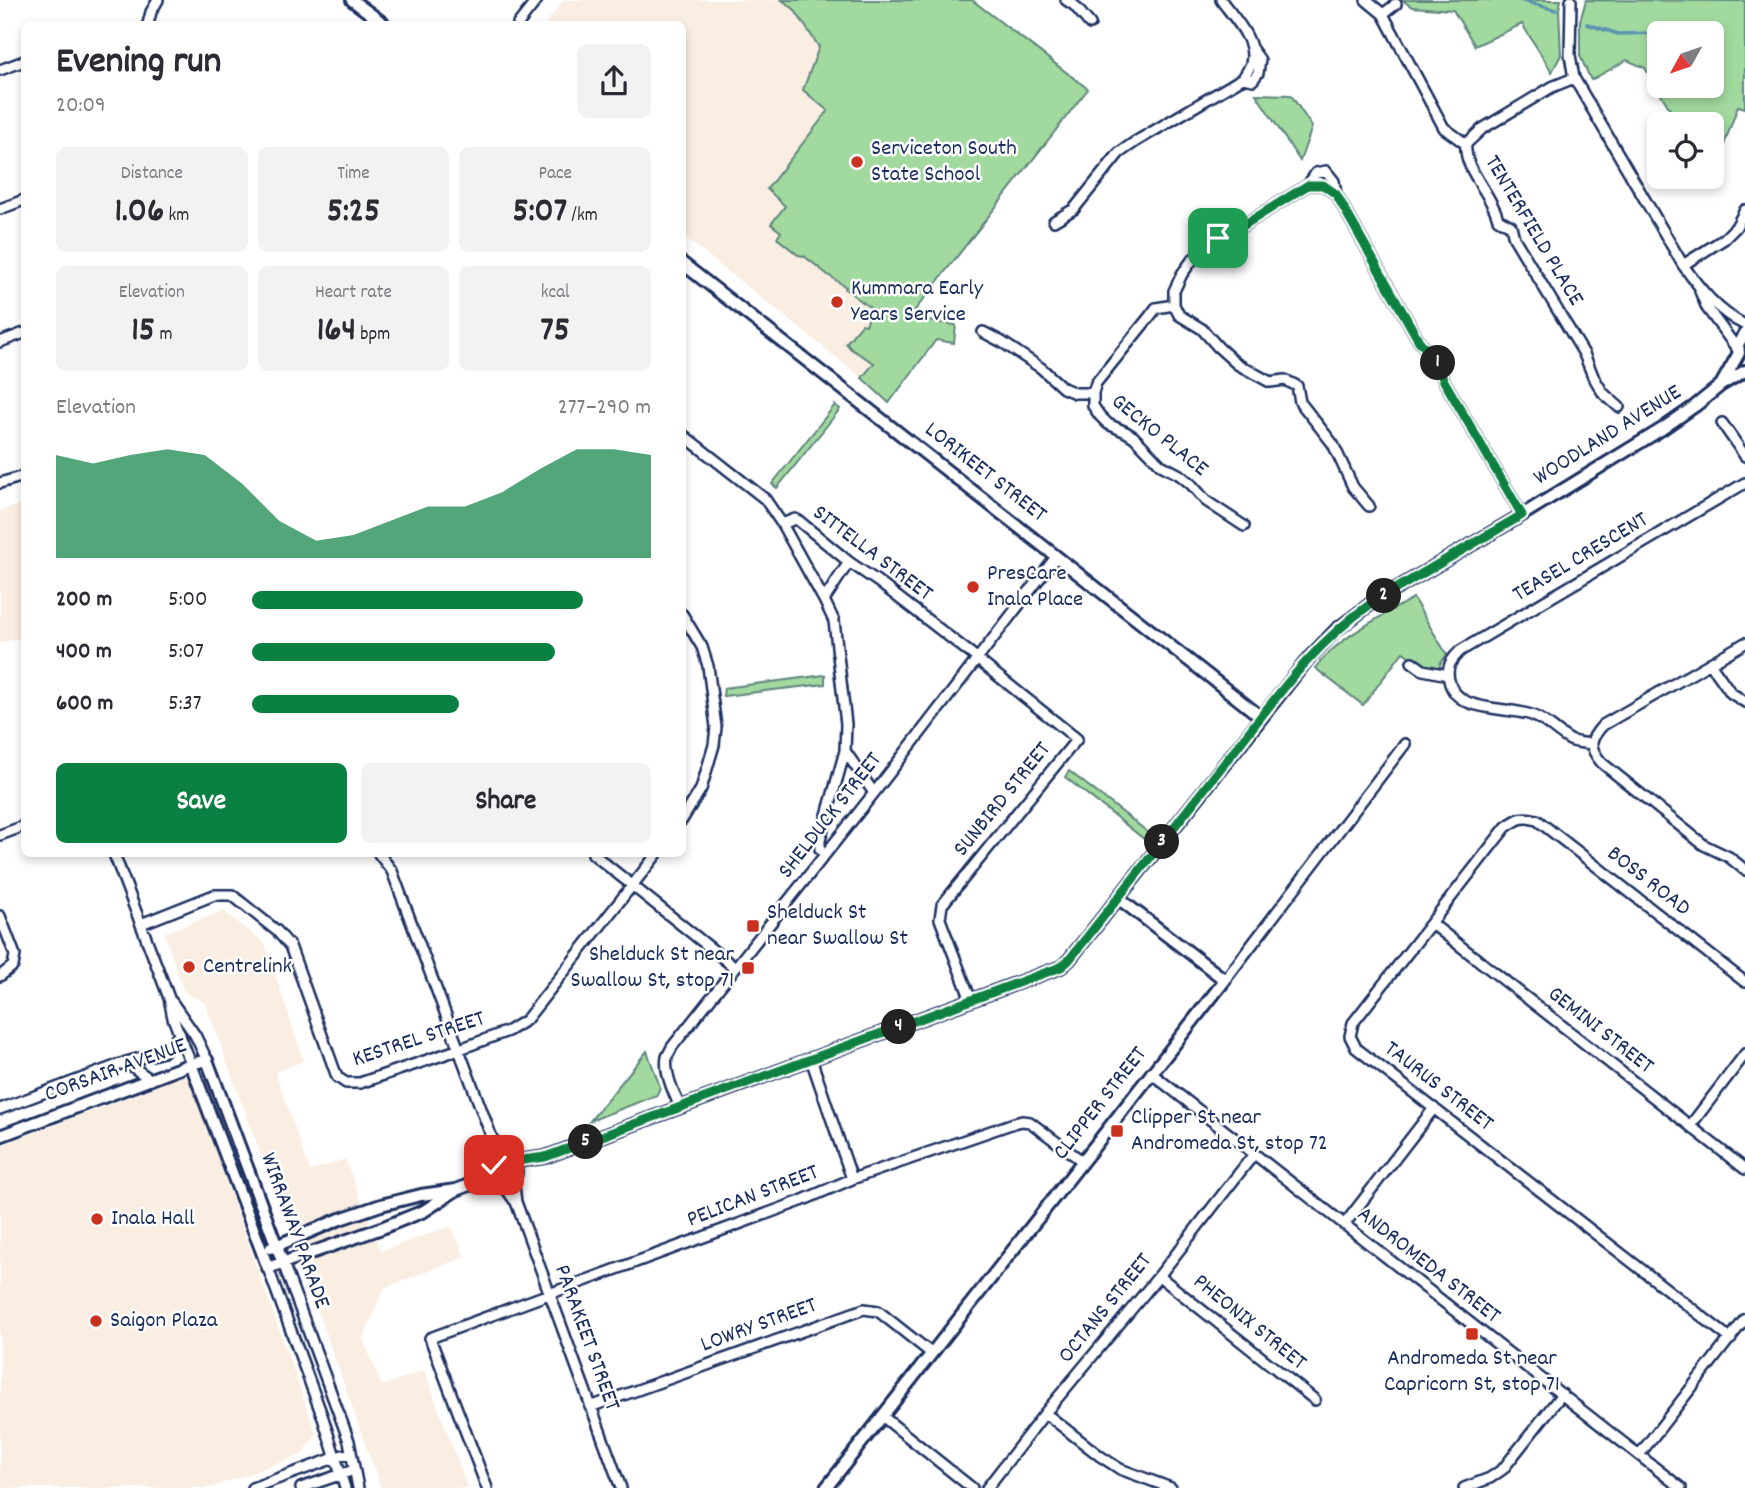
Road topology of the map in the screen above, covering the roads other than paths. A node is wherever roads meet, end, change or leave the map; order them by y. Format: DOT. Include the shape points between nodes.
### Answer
graph roads {
  1 [pos="158,0"];
  2 [pos="352,0"];
  3 [pos="537,0"];
  4 [pos="1066,0"];
  5 [pos="1221,0"];
  6 [pos="1366,0"];
  7 [pos="1571,0"];
  8 [pos="1396,4"];
  9 [pos="1383,15"];
  10 [pos="149,21"];
  11 [pos="380,21"];
  12 [pos="520,21"];
  13 [pos="1090,24"];
  14 [pos="21,62"];
  15 [pos="0,70"];
  16 [pos="1574,78"];
  17 [pos="1466,144"];
  18 [pos="1308,185"];
  19 [pos="1336,194"];
  20 [pos="21,201"];
  21 [pos="0,209"];
  22 [pos="1745,210"];
  23 [pos="1054,220"];
  24 [pos="1683,265"];
  25 [pos="686,266"];
  26 [pos="1698,287"];
  27 [pos="1174,304"];
  28 [pos="1745,325"];
  29 [pos="983,332"];
  30 [pos="1745,333"];
  31 [pos="21,334"];
  32 [pos="0,342"];
  33 [pos="1741,355"];
  34 [pos="1745,371"];
  35 [pos="1721,385"];
  36 [pos="1093,393"];
  37 [pos="1619,407"];
  38 [pos="1722,423"];
  39 [pos="686,437"];
  40 [pos="1745,456"];
  41 [pos="21,477"];
  42 [pos="1745,482"];
  43 [pos="0,483"];
  44 [pos="1369,506"];
  45 [pos="1522,515"];
  46 [pos="782,524"];
  47 [pos="1244,526"];
  48 [pos="1056,557"];
  49 [pos="849,562"];
  50 [pos="824,600"];
  51 [pos="686,621"];
  52 [pos="1745,643"];
  53 [pos="978,659"];
  54 [pos="1412,662"];
  55 [pos="1710,663"];
  56 [pos="1448,675"];
  57 [pos="1745,702"];
  58 [pos="1261,717"];
  59 [pos="1405,744"];
  60 [pos="1591,744"];
  61 [pos="845,751"];
  62 [pos="874,793"];
  63 [pos="686,813"];
  64 [pos="1524,817"];
  65 [pos="21,827"];
  66 [pos="0,835"];
  67 [pos="825,854"];
  68 [pos="115,857"];
  69 [pos="381,857"];
  70 [pos="597,857"];
  71 [pos="655,857"];
  72 [pos="1745,870"];
  73 [pos="633,885"];
  74 [pos="1118,898"];
  75 [pos="0,916"];
  76 [pos="1431,923"];
  77 [pos="141,924"];
  78 [pos="734,967"];
  79 [pos="0,976"];
  80 [pos="1225,980"];
  81 [pos="1745,982"];
  82 [pos="169,998"];
  83 [pos="971,1000"];
  84 [pos="180,1034"];
  85 [pos="460,1049"];
  86 [pos="1745,1054"];
  87 [pos="811,1059"];
  88 [pos="207,1060"];
  89 [pos="126,1062"];
  90 [pos="191,1064"];
  91 [pos="1152,1073"];
  92 [pos="151,1080"];
  93 [pos="680,1107"];
  94 [pos="1434,1108"];
  95 [pos="0,1109"];
  96 [pos="1690,1126"];
  97 [pos="0,1136"];
  98 [pos="492,1138"];
  99 [pos="1254,1154"];
  100 [pos="545,1157"];
  101 [pos="509,1161"];
  102 [pos="1082,1161"];
  103 [pos="494,1167"];
  104 [pos="1745,1169"];
  105 [pos="852,1179"];
  106 [pos="507,1180"];
  107 [pos="468,1185"];
  108 [pos="456,1190"];
  109 [pos="1344,1225"];
  110 [pos="277,1245"];
  111 [pos="261,1252"];
  112 [pos="283,1263"];
  113 [pos="268,1268"];
  114 [pos="1159,1276"];
  115 [pos="550,1294"];
  116 [pos="1745,1320"];
  117 [pos="1731,1339"];
  118 [pos="932,1353"];
  119 [pos="1562,1394"];
  120 [pos="1315,1400"];
  121 [pos="590,1407"];
  122 [pos="1045,1413"];
  123 [pos="882,1416"];
  124 [pos="351,1452"];
  125 [pos="1639,1455"];
  126 [pos="336,1457"];
  127 [pos="354,1470"];
  128 [pos="340,1474"];
  129 [pos="252,1488"];
  130 [pos="300,1488"];
  131 [pos="345,1488"];
  132 [pos="358,1488"];
  133 [pos="487,1488"];
  134 [pos="621,1488"];
  135 [pos="826,1488"];
  136 [pos="972,1488"];
  137 [pos="987,1488"];
  138 [pos="1171,1488"];
  139 [pos="1464,1488"];
  140 [pos="1681,1488"];
  1 -- 10 [label="street"];
  2 -- 11 [label="street"];
  3 -- 12 [label="street"];
  4 -- 13 [label="street"];
  5 -- 23 [label="street" via="1252,49 1243,78 1119,153 1074,209"];
  6 -- 9 [label="street"];
  7 -- 16 [label="street"];
  8 -- 9 [label="street"];
  9 -- 17 [label="street" via="1444,128"];
  14 -- 15 [label="street"];
  16 -- 17 [label="street, TENTERFIELD PLACE" via="1505,115"];
  16 -- 24 [label="street"];
  17 -- 37 [label="street, TENTERFIELD PLACE" via="1471,167 1498,219 1511,226 1514,239 1603,393"];
  18 -- 19 [label="street" via="1323,185"];
  18 -- 19 [label="street" via="1316,173 1326,172 1334,181"];
  18 -- 27 [label="street" via="1218,238 1193,259 1174,292"];
  19 -- 45 [label="street"];
  20 -- 21 [label="street"];
  22 -- 24 [label="street" via="1724,239"];
  24 -- 26 [label="street"];
  25 -- 48 [label="street, LORIKEET STREET"];
  26 -- 28 [label="street" via="1727,316"];
  26 -- 33 [label="street" via="1707,308"];
  27 -- 36 [label="street, GECKO PLACE" via="1156,308 1096,383"];
  27 -- 44 [label="street" via="1179,315 1202,329 1237,364 1270,382 1285,380 1297,386 1300,402 1333,444 1353,487"];
  29 -- 36 [label="street" via="1041,368 1063,388"];
  30 -- 33 [label="street, WOODLAND AVENUE" via="1738,344"];
  31 -- 32 [label="street"];
  33 -- 35 [label="street, WOODLAND AVENUE"];
  34 -- 35 [label="street, WOODLAND AVENUE"];
  35 -- 45 [label="street, WOODLAND AVENUE" via="1662,429"];
  36 -- 47 [label="street, GECKO PLACE" via="1093,406 1108,424 1134,438 1161,465"];
  38 -- 40 [label="street"];
  39 -- 46 [label="street, SITTELLA STREET" via="762,496"];
  41 -- 43 [label="street"];
  42 -- 56 [label="street, TEASEL CRESCENT" via="1460,651"];
  45 -- 58 [label="street, WOODLAND AVENUE" via="1372,603 1336,630"];
  46 -- 49 [label="street, SITTELLA STREET" via="795,519"];
  46 -- 50 [label="street"];
  48 -- 53 [label="street, SHELDUCK STREET"];
  48 -- 58 [label="street, LORIKEET STREET"];
  49 -- 50 [label="street"];
  49 -- 53 [label="street, SITTELLA STREET"];
  50 -- 61 [label="street" via="834,621"];
  51 -- 63 [label="street" via="708,666 716,727 701,789"];
  52 -- 55 [label="street"];
  53 -- 62 [label="street, SHELDUCK STREET"];
  53 -- 83 [label="street, SUNBIRD STREET" via="1082,738 942,905 940,919"];
  54 -- 56 [label="street" via="1423,670"];
  55 -- 57 [label="street" via="1731,693"];
  55 -- 60 [label="street" via="1603,725"];
  56 -- 60 [label="street" via="1451,687 1470,704 1532,715 1572,741"];
  58 -- 74 [label="street, WOODLAND AVENUE"];
  59 -- 80 [label="street, CLIPPER STREET"];
  60 -- 72 [label="street" via="1602,763 1704,845"];
  61 -- 62 [label="street"];
  61 -- 67 [label="street" via="820,840"];
  62 -- 67 [label="street, SHELDUCK STREET"];
  64 -- 76 [label="street, TAURUS STREET" via="1506,827"];
  64 -- 81 [label="street, BOSS ROAD" via="1537,820"];
  65 -- 66 [label="street"];
  67 -- 78 [label="street, SHELDUCK STREET"];
  68 -- 77 [label="street, WIRRAWAY PARADE"];
  69 -- 85 [label="street" via="392,871"];
  70 -- 73 [label="street"];
  71 -- 73 [label="street, KESTREL STREET"];
  73 -- 78 [label="street"];
  73 -- 85 [label="street, KESTREL STREET" via="526,1020"];
  74 -- 80 [label="street"];
  74 -- 83 [label="street, WOODLAND AVENUE" via="1061,967"];
  75 -- 79 [label="street" via="15,956 13,966"];
  76 -- 94 [label="street, TAURUS STREET" via="1353,1023 1350,1035 1356,1048"];
  76 -- 96 [label="street, GEMINI STREET"];
  77 -- 82 [label="street, WIRRAWAY PARADE"];
  77 -- 85 [label="street, KESTREL STREET" via="214,895 232,895 290,946 337,1077 346,1083 360,1083"];
  78 -- 93 [label="street, SHELDUCK STREET" via="667,1058"];
  80 -- 91 [label="street, CLIPPER STREET"];
  82 -- 84 [label="street, WIRRAWAY PARADE"];
  82 -- 88 [label="street, WIRRAWAY PARADE"];
  83 -- 87 [label="street, WOODLAND AVENUE"];
  84 -- 89 [label="street" via="163,1052"];
  84 -- 90 [label="street, WIRRAWAY PARADE"];
  85 -- 98 [label="street"];
  86 -- 96 [label="street"];
  87 -- 93 [label="street, WOODLAND AVENUE"];
  87 -- 105 [label="street"];
  88 -- 90 [label="street, CORSAIR AVENUE"];
  88 -- 110 [label="street, WIRRAWAY PARADE"];
  89 -- 92 [label="street"];
  89 -- 95 [label="street"];
  90 -- 92 [label="street, CORSAIR AVENUE"];
  90 -- 111 [label="street, WIRRAWAY PARADE"];
  91 -- 99 [label="street, ANDROMEDA STREET"];
  91 -- 102 [label="street, CLIPPER STREET"];
  92 -- 97 [label="street, CORSAIR AVENUE"];
  93 -- 100 [label="street, WOODLAND AVENUE"];
  94 -- 109 [label="street"];
  94 -- 117 [label="street, TAURUS STREET"];
  96 -- 104 [label="street, GEMINI STREET"];
  98 -- 101 [label="street"];
  98 -- 103 [label="street"];
  99 -- 109 [label="street, ANDROMEDA STREET"];
  99 -- 114 [label="street, OCTANS STREET"];
  100 -- 101 [label="street"];
  100 -- 106 [label="street"];
  101 -- 103 [label="street"];
  101 -- 106 [label="street" via="515,1167"];
  102 -- 105 [label="street, PELICAN STREET" via="1023,1121"];
  102 -- 118 [label="street, CLIPPER STREET"];
  103 -- 106 [label="street" via="493,1176"];
  103 -- 107 [label="street"];
  105 -- 115 [label="street, PELICAN STREET"];
  106 -- 107 [label="street"];
  106 -- 115 [label="street, PARAKEET STREET"];
  107 -- 108 [label="street"];
  108 -- 110 [label="street" via="381,1205"];
  108 -- 112 [label="street" via="424,1211"];
  109 -- 119 [label="street, ANDROMEDA STREET"];
  110 -- 111 [label="street"];
  110 -- 112 [label="street, WIRRAWAY PARADE"];
  111 -- 113 [label="street, WIRRAWAY PARADE"];
  112 -- 113 [label="street"];
  112 -- 124 [label="street, WIRRAWAY PARADE"];
  113 -- 126 [label="street, WIRRAWAY PARADE"];
  114 -- 120 [label="street, PHEONIX STREET"];
  114 -- 122 [label="street, OCTANS STREET"];
  115 -- 121 [label="street, PARAKEET STREET"];
  115 -- 133 [label="street, PELICAN STREET" via="430,1338"];
  116 -- 117 [label="street"];
  117 -- 125 [label="street"];
  118 -- 121 [label="street, LOWRY STREET" via="878,1311 864,1309"];
  118 -- 123 [label="street, CLIPPER STREET"];
  119 -- 125 [label="street, ANDROMEDA STREET"];
  119 -- 139 [label="street" via="1503,1469"];
  121 -- 134 [label="street, PARAKEET STREET"];
  122 -- 137 [label="street, OCTANS STREET"];
  122 -- 138 [label="street" via="1120,1469"];
  123 -- 135 [label="street, CLIPPER STREET"];
  123 -- 136 [label="street"];
  124 -- 126 [label="street"];
  124 -- 127 [label="street, WIRRAWAY PARADE"];
  125 -- 140 [label="street, ANDROMEDA STREET"];
  126 -- 128 [label="street, WIRRAWAY PARADE"];
  126 -- 129 [label="street"];
  127 -- 128 [label="street"];
  127 -- 132 [label="street, WIRRAWAY PARADE"];
  128 -- 130 [label="street"];
  128 -- 131 [label="street, WIRRAWAY PARADE"];
}
